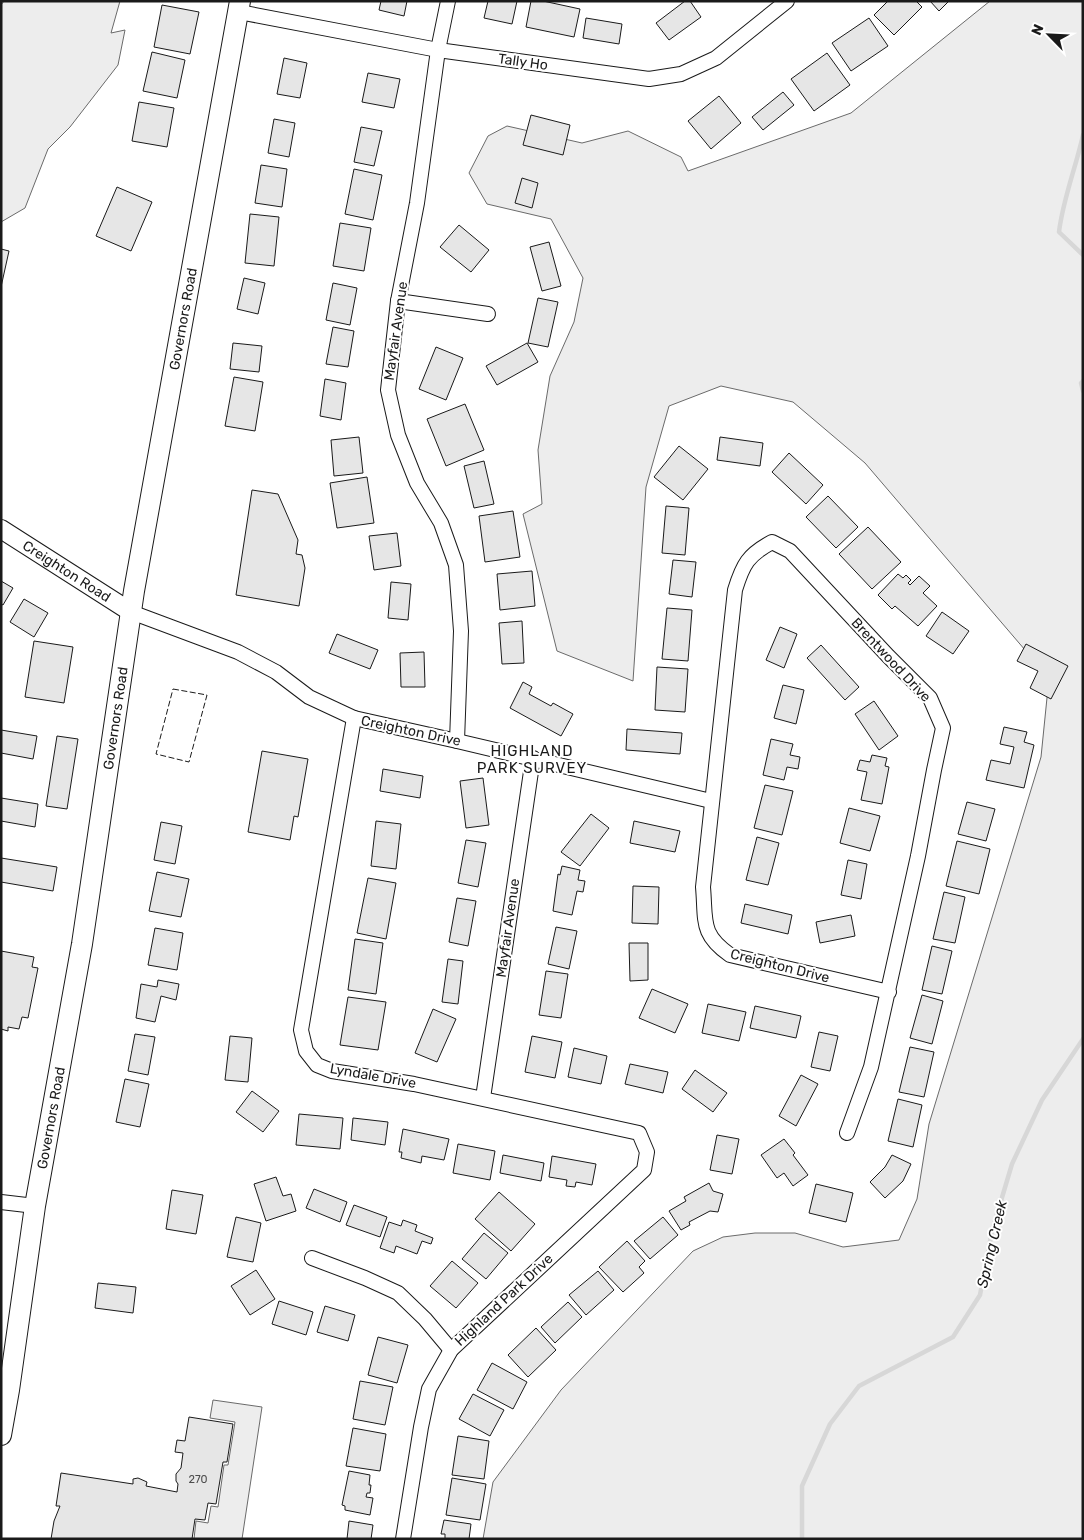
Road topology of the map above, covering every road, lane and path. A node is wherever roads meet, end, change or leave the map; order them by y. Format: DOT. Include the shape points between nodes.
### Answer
graph roads {
  1 [pos="448,1"];
  2 [pos="788,1"];
  3 [pos="240,7"];
  4 [pos="438,50"];
  5 [pos="398,301"];
  6 [pos="488,314"];
  7 [pos="1,529"];
  8 [pos="131,612"];
  9 [pos="354,718"];
  10 [pos="457,741"];
  11 [pos="533,758"];
  12 [pos="711,801"];
  13 [pos="889,992"];
  14 [pos="483,1098"];
  15 [pos="847,1133"];
  16 [pos="647,1152"];
  17 [pos="1,1202"];
  18 [pos="35,1206"];
  19 [pos="312,1258"];
  20 [pos="451,1350"];
  21 [pos="1,1435"];
  22 [pos="403,1539"];
  1 -- 4 [label="street, Mayfair Avenue"];
  2 -- 4 [label="street, Tally Ho" via="716,58 681,74 649,79"];
  3 -- 4 [label="street, Tally Ho"];
  3 -- 8 [label="main road, Governors Road"];
  4 -- 5 [label="street, Mayfair Avenue" via="417,203"];
  5 -- 6 [label="street"];
  5 -- 10 [label="street, Mayfair Avenue" via="388,390 398,435 417,482 441,523 456,565 461,630"];
  7 -- 8 [label="street, Creighton Road"];
  8 -- 9 [label="street, Creighton Drive" via="238,652 276,672 309,697"];
  8 -- 18 [label="main road, Governors Road" via="82,944"];
  9 -- 10 [label="street, Creighton Drive"];
  9 -- 14 [label="street, Lyndale Drive" via="301,1030 306,1051 317,1065 332,1071"];
  10 -- 11 [label="street, Creighton Drive"];
  11 -- 12 [label="street, Creighton Drive"];
  11 -- 14 [label="street, Mayfair Avenue"];
  12 -- 13 [label="street, Creighton Drive" via="703,887 706,930 716,945 730,955"];
  12 -- 13 [label="street, Brentwood Drive" via="735,590 742,568 756,550 772,542 790,551 930,698 943,728"];
  13 -- 15 [label="street, Brentwood Drive" via="871,1067"];
  14 -- 16 [label="street, Lyndale Drive" via="639,1133"];
  16 -- 20 [label="street, Highland Park Drive" via="644,1170"];
  17 -- 18 [label="street"];
  18 -- 21 [label="main road, Governors Road"];
  19 -- 20 [label="street" via="398,1293"];
  20 -- 22 [label="street, Highland Park Drive" via="429,1389"];
}
